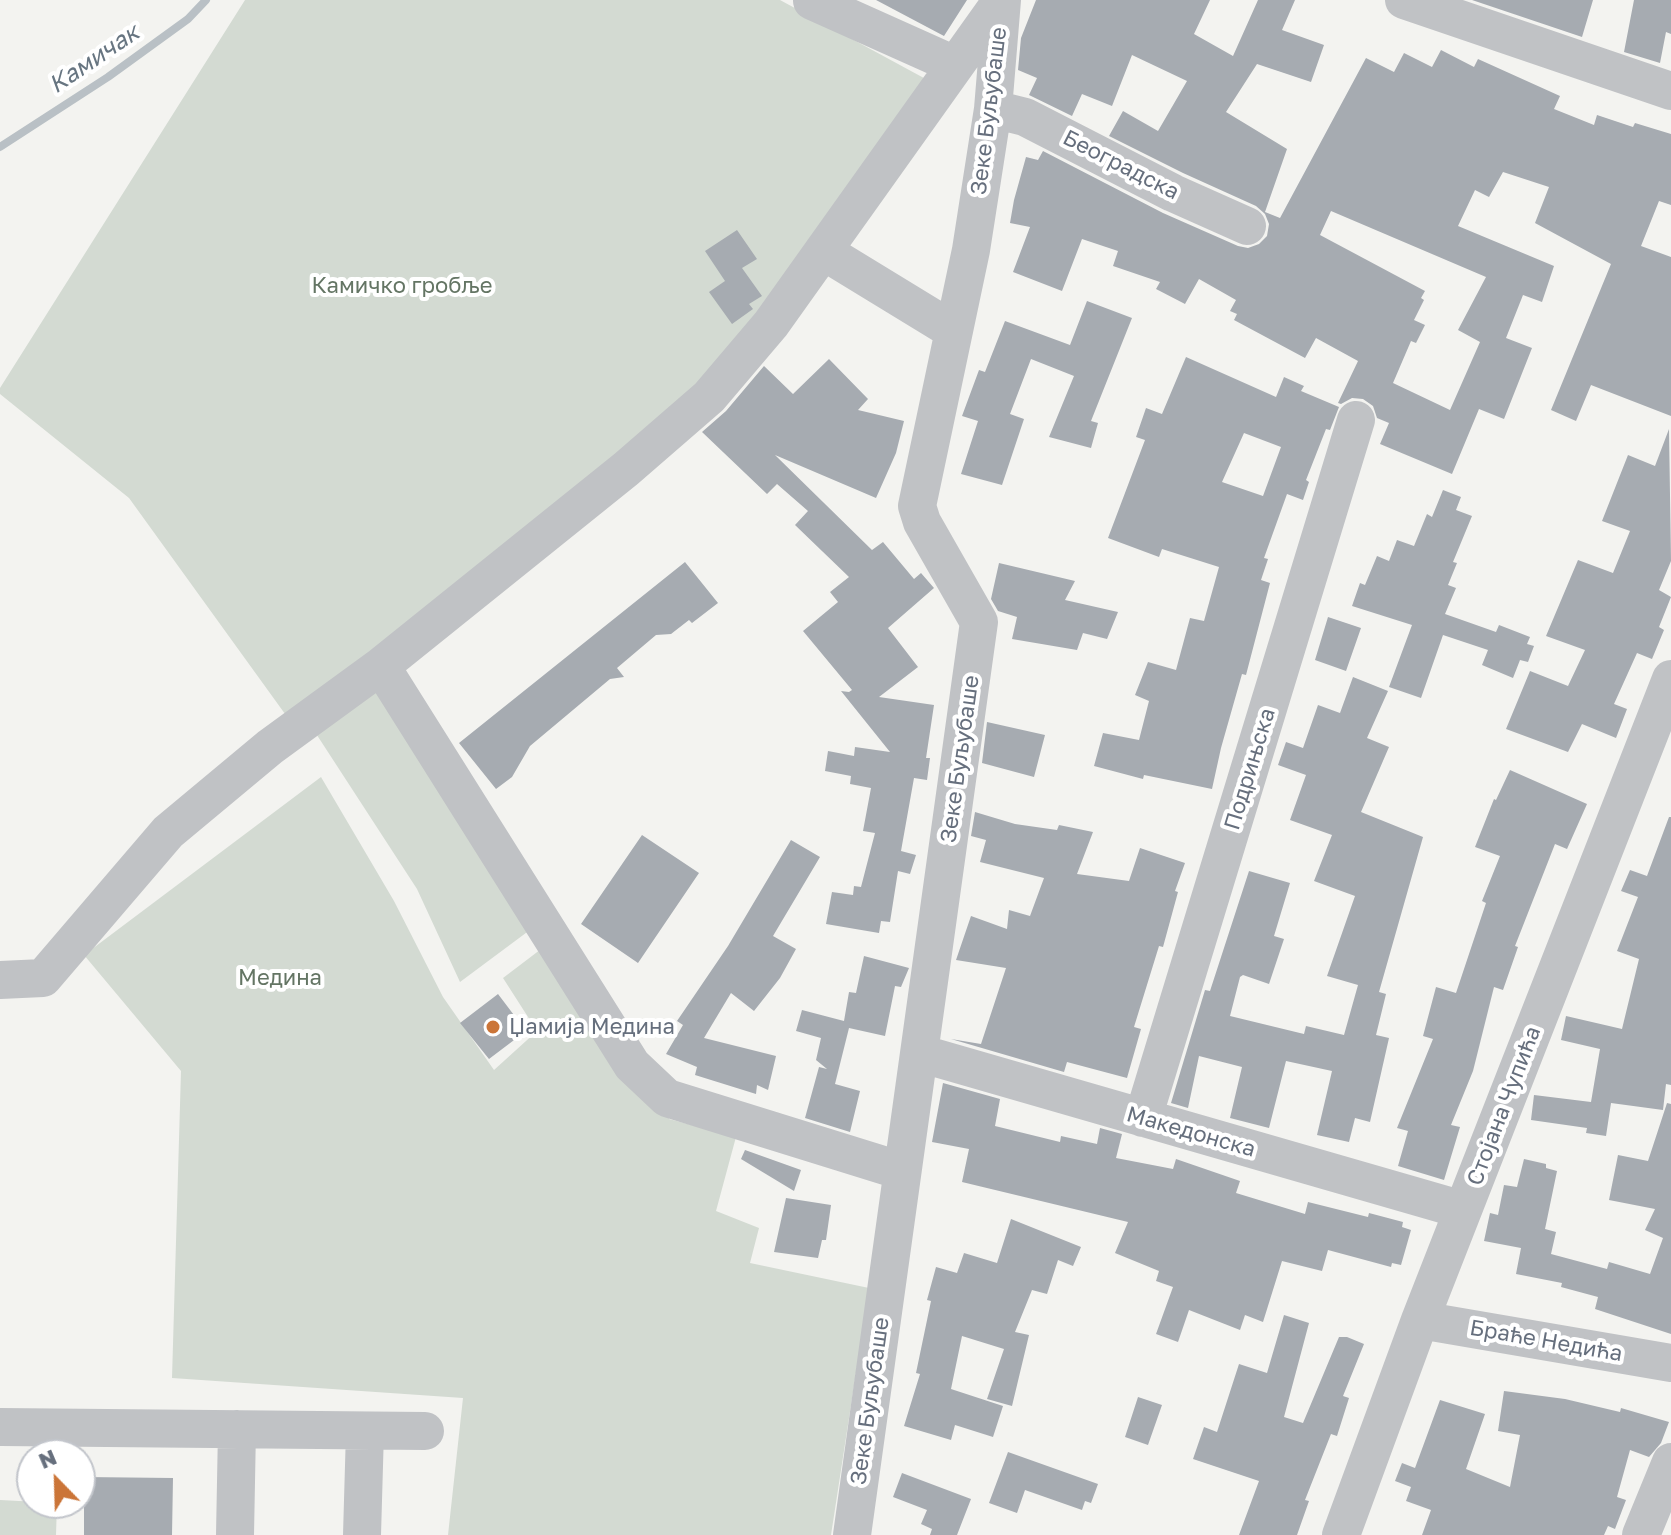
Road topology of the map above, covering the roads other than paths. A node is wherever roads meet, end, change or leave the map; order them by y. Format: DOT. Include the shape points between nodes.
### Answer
graph roads {
  1 [pos="1002,0"];
  2 [pos="1404,0"];
  3 [pos="812,1"];
  4 [pos="955,65"];
  5 [pos="1671,91"];
  6 [pos="993,109"];
  7 [pos="1247,226"];
  8 [pos="823,251"];
  9 [pos="954,331"];
  10 [pos="1356,420"];
  11 [pos="381,666"];
  12 [pos="1671,679"];
  13 [pos="0,980"];
  14 [pos="919,1053"];
  15 [pos="1143,1118"];
  16 [pos="902,1171"];
  17 [pos="1463,1210"];
  18 [pos="1420,1320"];
  19 [pos="1671,1363"];
  20 [pos="1,1427"];
  21 [pos="237,1429"];
  22 [pos="365,1431"];
  23 [pos="425,1431"];
  24 [pos="1671,1462"];
  25 [pos="235,1535"];
  26 [pos="362,1535"];
  27 [pos="852,1535"];
  28 [pos="1341,1535"];
  29 [pos="1641,1535"];
  1 -- 4 [label="street"];
  1 -- 6 [label="street, Зеке Буљубаше"];
  2 -- 5 [label="street"];
  3 -- 4 [label="street"];
  4 -- 8 [label="street"];
  6 -- 7 [label="street, Београдска" via="1025,117"];
  6 -- 9 [label="street, Зеке Буљубаше"];
  8 -- 9 [label="street"];
  8 -- 11 [label="street" via="709,397"];
  9 -- 14 [label="street, Зеке Буљубаше" via="917,506 979,622"];
  10 -- 15 [label="street, Подрињска"];
  11 -- 13 [label="street" via="270,747 168,832 43,978"];
  11 -- 16 [label="street" via="632,1065 667,1098"];
  12 -- 17 [label="street, Стојана Чупића"];
  14 -- 15 [label="street, Македонска"];
  14 -- 16 [label="street, Зеке Буљубаше"];
  15 -- 17 [label="street, Македонска"];
  16 -- 27 [label="street, Зеке Буљубаше"];
  17 -- 18 [label="street, Стојана Чупића"];
  18 -- 19 [label="street, Браће Недића"];
  18 -- 28 [label="street, Стојана Чупића"];
  20 -- 21 [label="street"];
  21 -- 22 [label="street"];
  21 -- 25 [label="street"];
  22 -- 23 [label="street"];
  22 -- 26 [label="street"];
  24 -- 29 [label="street"];
}
